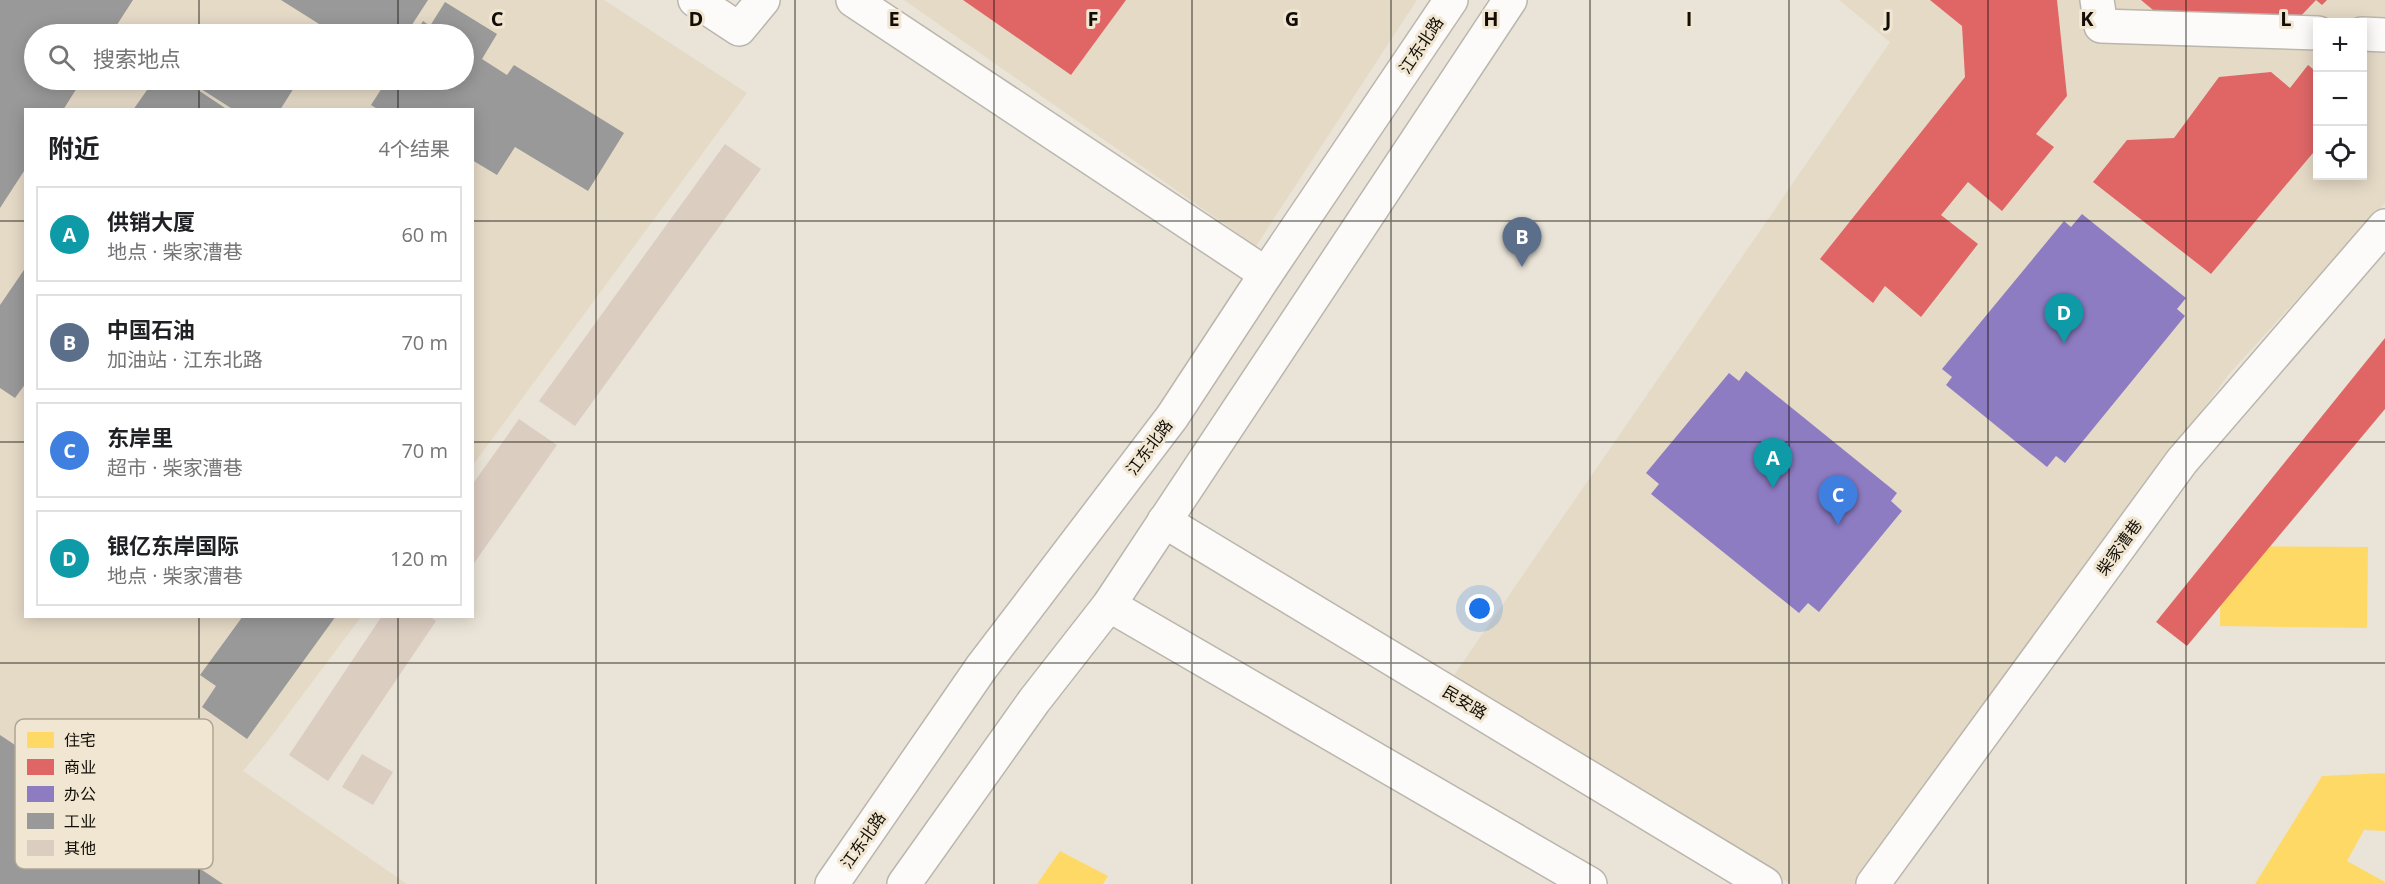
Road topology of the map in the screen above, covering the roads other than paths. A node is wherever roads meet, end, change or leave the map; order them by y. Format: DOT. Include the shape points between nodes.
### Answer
graph roads {
  1 [pos="695,0"];
  2 [pos="763,0"];
  3 [pos="853,0"];
  4 [pos="1452,0"];
  5 [pos="1509,0"];
  6 [pos="2097,0"];
  7 [pos="2313,33"];
  8 [pos="2367,34"];
  9 [pos="2385,35"];
  10 [pos="2385,226"];
  11 [pos="1266,274"];
  12 [pos="1164,521"];
  13 [pos="1109,605"];
  14 [pos="832,884"];
  15 [pos="904,884"];
  16 [pos="1590,884"];
  17 [pos="1765,884"];
  18 [pos="1873,884"];
  1 -- 2 [label="main road" via="739,28"];
  3 -- 11 [label="main road"];
  4 -- 11 [label="main road, 江东北路"];
  5 -- 12 [label="main road"];
  6 -- 7 [label="main road" via="2101,26"];
  8 -- 9 [label="main road"];
  10 -- 18 [label="main road, 柴家漕巷" via="2182,461"];
  11 -- 14 [label="main road, 江东北路" via="1172,417 981,668"];
  12 -- 13 [label="main road"];
  12 -- 17 [label="main road, 民安路"];
  13 -- 15 [label="main road" via="1034,701"];
  13 -- 16 [label="main road"];
}
